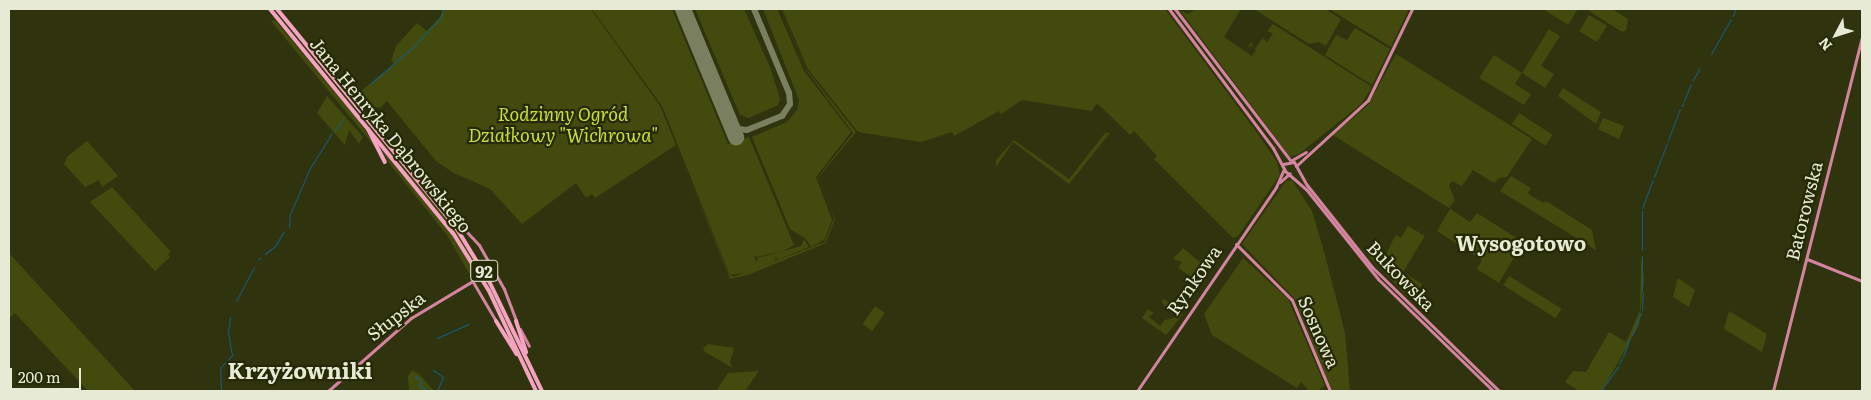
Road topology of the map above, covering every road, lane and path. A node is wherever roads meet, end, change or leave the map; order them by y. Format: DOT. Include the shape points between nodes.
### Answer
graph roads {
  1 [pos="270,9"];
  2 [pos="277,9"];
  3 [pos="1169,9"];
  4 [pos="1176,9"];
  5 [pos="1412,9"];
  6 [pos="1862,37"];
  7 [pos="360,117"];
  8 [pos="1320,141"];
  9 [pos="1291,160"];
  10 [pos="385,162"];
  11 [pos="1283,164"];
  12 [pos="1296,168"];
  13 [pos="1284,169"];
  14 [pos="1290,173"];
  15 [pos="423,185"];
  16 [pos="1276,187"];
  17 [pos="437,200"];
  18 [pos="1236,244"];
  19 [pos="1807,259"];
  20 [pos="494,270"];
  21 [pos="474,280"];
  22 [pos="1862,281"];
  23 [pos="516,321"];
  24 [pos="496,322"];
  25 [pos="529,346"];
  26 [pos="522,362"];
  27 [pos="530,366"];
  28 [pos="328,391"];
  29 [pos="536,391"];
  30 [pos="542,391"];
  31 [pos="1137,391"];
  32 [pos="1330,391"];
  33 [pos="1493,391"];
  34 [pos="1499,391"];
  35 [pos="1773,391"];
  1 -- 7 [label="main road, Jana Henryka Dąbrowskiego / 92"];
  2 -- 15 [label="main road, Jana Henryka Dąbrowskiego / 92"];
  3 -- 11 [label="street"];
  4 -- 9 [label="street"];
  5 -- 8 [label="street" via="1368,100"];
  6 -- 19 [label="street, Batorowska"];
  7 -- 10 [label="main road"];
  7 -- 26 [label="main road, Jana Henryka Dąbrowskiego / 92" via="463,247 487,288"];
  8 -- 9 [label="street"];
  8 -- 12 [label="street, Rynkowa"];
  9 -- 11 [label="street"];
  9 -- 12 [label="street, Bukowska"];
  11 -- 13 [label="street"];
  12 -- 14 [label="street, Rynkowa"];
  12 -- 34 [label="street, Bukowska" via="1375,271"];
  13 -- 14 [label="street, Bukowska"];
  13 -- 16 [label="street, Rynkowa"];
  14 -- 16 [label="street, Rynkowa"];
  14 -- 33 [label="street, Bukowska" via="1378,279"];
  15 -- 17 [label="main road"];
  15 -- 27 [label="main road, Jana Henryka Dąbrowskiego / 92" via="482,268"];
  16 -- 18 [label="street, Rynkowa"];
  17 -- 20 [label="street" via="472,236"];
  18 -- 31 [label="street, Rynkowa"];
  18 -- 32 [label="street, Sosnowa" via="1292,300"];
  19 -- 22 [label="street"];
  19 -- 35 [label="street, Batorowska"];
  20 -- 21 [label="street, Słupska, bridge"];
  20 -- 23 [label="street"];
  21 -- 24 [label="street"];
  21 -- 28 [label="street, Słupska" via="411,318"];
  23 -- 25 [label="street"];
  23 -- 27 [label="main road"];
  24 -- 26 [label="main road"];
  26 -- 29 [label="main road, Jana Henryka Dąbrowskiego / 92"];
  27 -- 30 [label="main road, Jana Henryka Dąbrowskiego / 92"];
}
